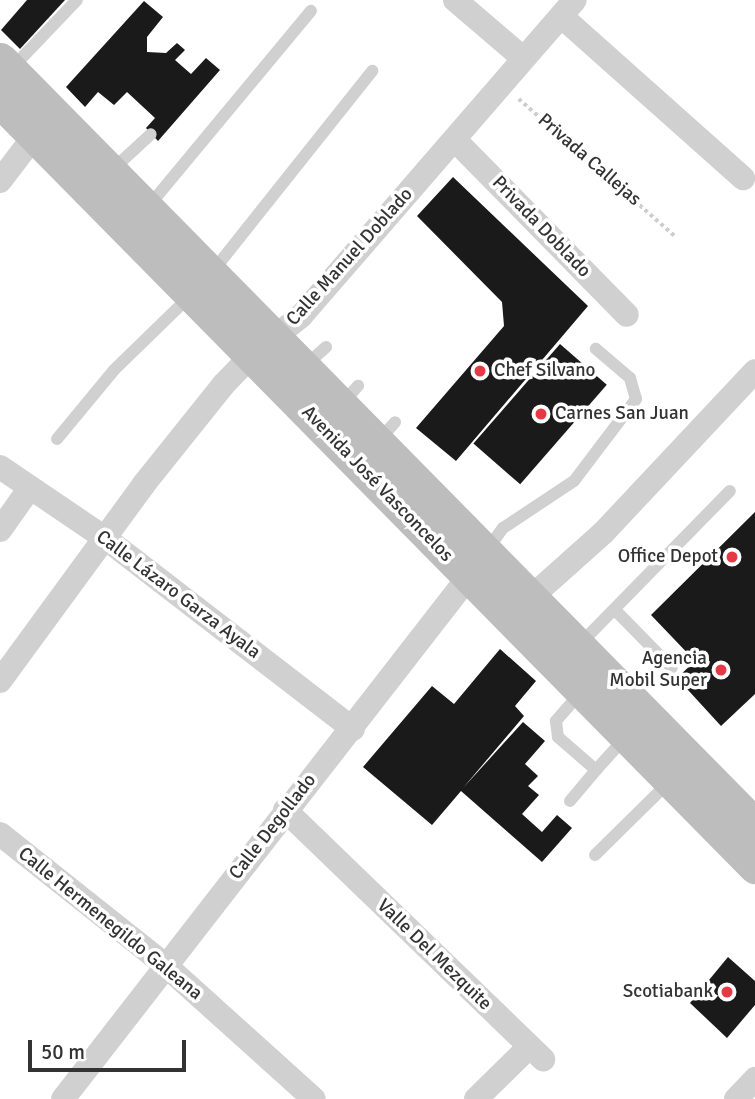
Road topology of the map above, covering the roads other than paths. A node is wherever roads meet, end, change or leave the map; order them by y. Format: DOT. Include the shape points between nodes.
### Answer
graph roads {
  1 [pos="77,0"];
  2 [pos="455,0"];
  3 [pos="568,8"];
  4 [pos="311,11"];
  5 [pos="523,58"];
  6 [pos="372,71"];
  7 [pos="3,78"];
  8 [pos="44,124"];
  9 [pos="151,134"];
  10 [pos="455,140"];
  11 [pos="110,172"];
  12 [pos="743,178"];
  13 [pos="0,181"];
  14 [pos="138,218"];
  15 [pos="201,284"];
  16 [pos="626,315"];
  17 [pos="263,347"];
  18 [pos="596,349"];
  19 [pos="755,371"];
  20 [pos="57,439"];
  21 [pos="0,467"];
  22 [pos="29,488"];
  23 [pos="730,491"];
  24 [pos="0,530"];
  25 [pos="105,538"];
  26 [pos="477,567"];
  27 [pos="518,608"];
  28 [pos="615,610"];
  29 [pos="567,657"];
  30 [pos="671,668"];
  31 [pos="0,681"];
  32 [pos="591,681"];
  33 [pos="635,726"];
  34 [pos="352,729"];
  35 [pos="596,771"];
  36 [pos="680,771"];
  37 [pos="570,800"];
  38 [pos="285,810"];
  39 [pos="755,826"];
  40 [pos="0,834"];
  41 [pos="595,855"];
  42 [pos="755,866"];
  43 [pos="165,965"];
  44 [pos="755,1079"];
  45 [pos="64,1099"];
  46 [pos="314,1099"];
  47 [pos="476,1099"];
  48 [pos="736,1099"];
  1 -- 7 [label="lane"];
  2 -- 5 [label="street"];
  3 -- 5 [label="street, Calle Manuel Doblado"];
  3 -- 12 [label="street"];
  4 -- 14 [label="lane"];
  5 -- 10 [label="street, Calle Manuel Doblado"];
  6 -- 15 [label="lane"];
  7 -- 8 [label="main road, Avenida José Vasconcelos"];
  8 -- 11 [label="main road, Avenida José Vasconcelos"];
  8 -- 13 [label="street"];
  8 -- 14 [label="main road, Avenida José Vasconcelos"];
  9 -- 11 [label="lane"];
  10 -- 16 [label="street, Privada Doblado"];
  10 -- 17 [label="street, Calle Manuel Doblado" via="396,217 301,316"];
  11 -- 14 [label="main road, Avenida José Vasconcelos"];
  14 -- 15 [label="main road, Avenida José Vasconcelos"];
  15 -- 17 [label="main road, Avenida José Vasconcelos"];
  15 -- 20 [label="lane" via="114,370"];
  17 -- 25 [label="street, Calle Manuel Doblado"];
  17 -- 26 [label="main road, Avenida José Vasconcelos" via="303,368 376,443"];
  18 -- 26 [label="lane" via="631,377 636,399 574,481 503,528"];
  19 -- 27 [label="street" via="603,533"];
  21 -- 22 [label="street, Calle Lázaro Garza Ayala"];
  22 -- 24 [label="street"];
  22 -- 25 [label="street, Calle Lázaro Garza Ayala"];
  23 -- 28 [label="lane"];
  25 -- 31 [label="street, Calle Manuel Doblado"];
  25 -- 34 [label="street, Calle Lázaro Garza Ayala"];
  26 -- 27 [label="main road, Avenida José Vasconcelos"];
  26 -- 34 [label="street, Calle Degollado"];
  27 -- 29 [label="main road, Avenida José Vasconcelos"];
  28 -- 29 [label="lane"];
  28 -- 30 [label="lane"];
  29 -- 32 [label="main road, Avenida José Vasconcelos"];
  32 -- 33 [label="main road, Avenida José Vasconcelos"];
  32 -- 35 [label="lane" via="556,721 555,732"];
  33 -- 35 [label="lane"];
  33 -- 36 [label="main road, Avenida José Vasconcelos"];
  34 -- 38 [label="street, Calle Degollado"];
  35 -- 37 [label="lane"];
  36 -- 39 [label="main road, Avenida José Vasconcelos"];
  36 -- 41 [label="lane"];
  36 -- 42 [label="main road, Avenida José Vasconcelos"];
  38 -- 43 [label="street, Calle Degollado"];
  38 -- 47 [label="street, Valle Del Mezquite" via="536,1053"];
  40 -- 43 [label="street, Calle Hermenegildo Galeana"];
  43 -- 45 [label="street, Calle Degollado"];
  43 -- 46 [label="street, Calle Hermenegildo Galeana"];
  44 -- 48 [label="street"];
}
